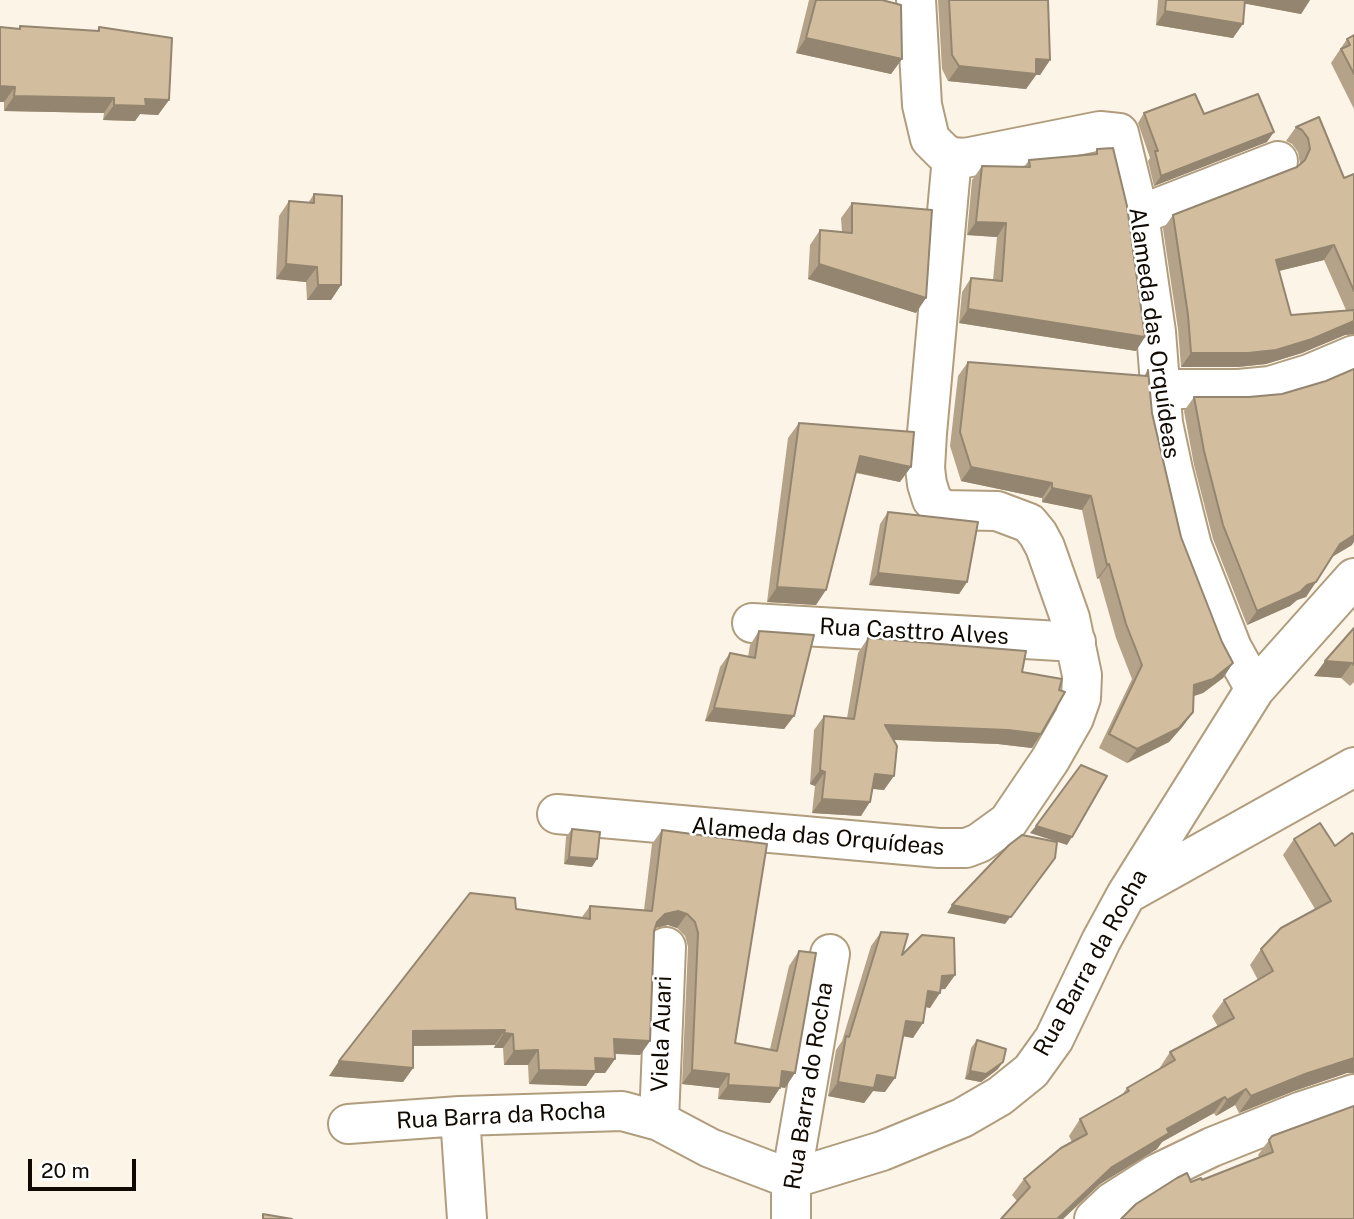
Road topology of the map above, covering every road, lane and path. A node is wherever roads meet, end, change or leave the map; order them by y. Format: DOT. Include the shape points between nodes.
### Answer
graph roads {
  1 [pos="916,0"];
  2 [pos="952,157"];
  3 [pos="1278,161"];
  4 [pos="1139,215"];
  5 [pos="1354,355"];
  6 [pos="1162,389"];
  7 [pos="1354,578"];
  8 [pos="752,623"];
  9 [pos="1076,642"];
  10 [pos="1255,689"];
  11 [pos="1354,767"];
  12 [pos="557,814"];
  13 [pos="1126,895"];
  14 [pos="666,947"];
  15 [pos="830,954"];
  16 [pos="1354,1094"];
  17 [pos="460,1116"];
  18 [pos="659,1121"];
  19 [pos="348,1124"];
  20 [pos="791,1179"];
  21 [pos="467,1219"];
  22 [pos="791,1219"];
  23 [pos="1094,1219"];
  1 -- 2 [label="street" via="922,105 930,139"];
  2 -- 4 [label="street, Alameda das Orquídeas" via="1100,131 1119,133"];
  2 -- 9 [label="street, Alameda das Orquídeas" via="927,433 928,484 932,499 943,510 997,512 1029,523 1045,547"];
  3 -- 4 [label="street"];
  4 -- 6 [label="street, Alameda das Orquídeas"];
  5 -- 6 [label="street" via="1270,386"];
  6 -- 10 [label="street, Alameda das Orquídeas" via="1163,423 1190,540 1232,649"];
  7 -- 10 [label="street, Rua Barra da Rocha"];
  8 -- 9 [label="street, Rua Casttro Alves"];
  9 -- 12 [label="street, Alameda das Orquídeas" via="1082,675 1074,718 1008,822 965,848"];
  10 -- 13 [label="street, Rua Barra da Rocha"];
  11 -- 13 [label="street"];
  13 -- 20 [label="street, Rua Barra da Rocha" via="1054,1039 1031,1071 962,1118 882,1151"];
  14 -- 18 [label="street, Viela Auari"];
  15 -- 20 [label="street, Rua Barra do Rocha"];
  16 -- 23 [label="street" via="1212,1147 1156,1174"];
  17 -- 18 [label="street, Rua Barra da Rocha" via="622,1111"];
  17 -- 19 [label="street, Rua Barra da Rocha"];
  17 -- 21 [label="street"];
  18 -- 20 [label="street, Rua Barra da Rocha" via="710,1148"];
  20 -- 22 [label="street, Rua Barra do Rocha"];
}
